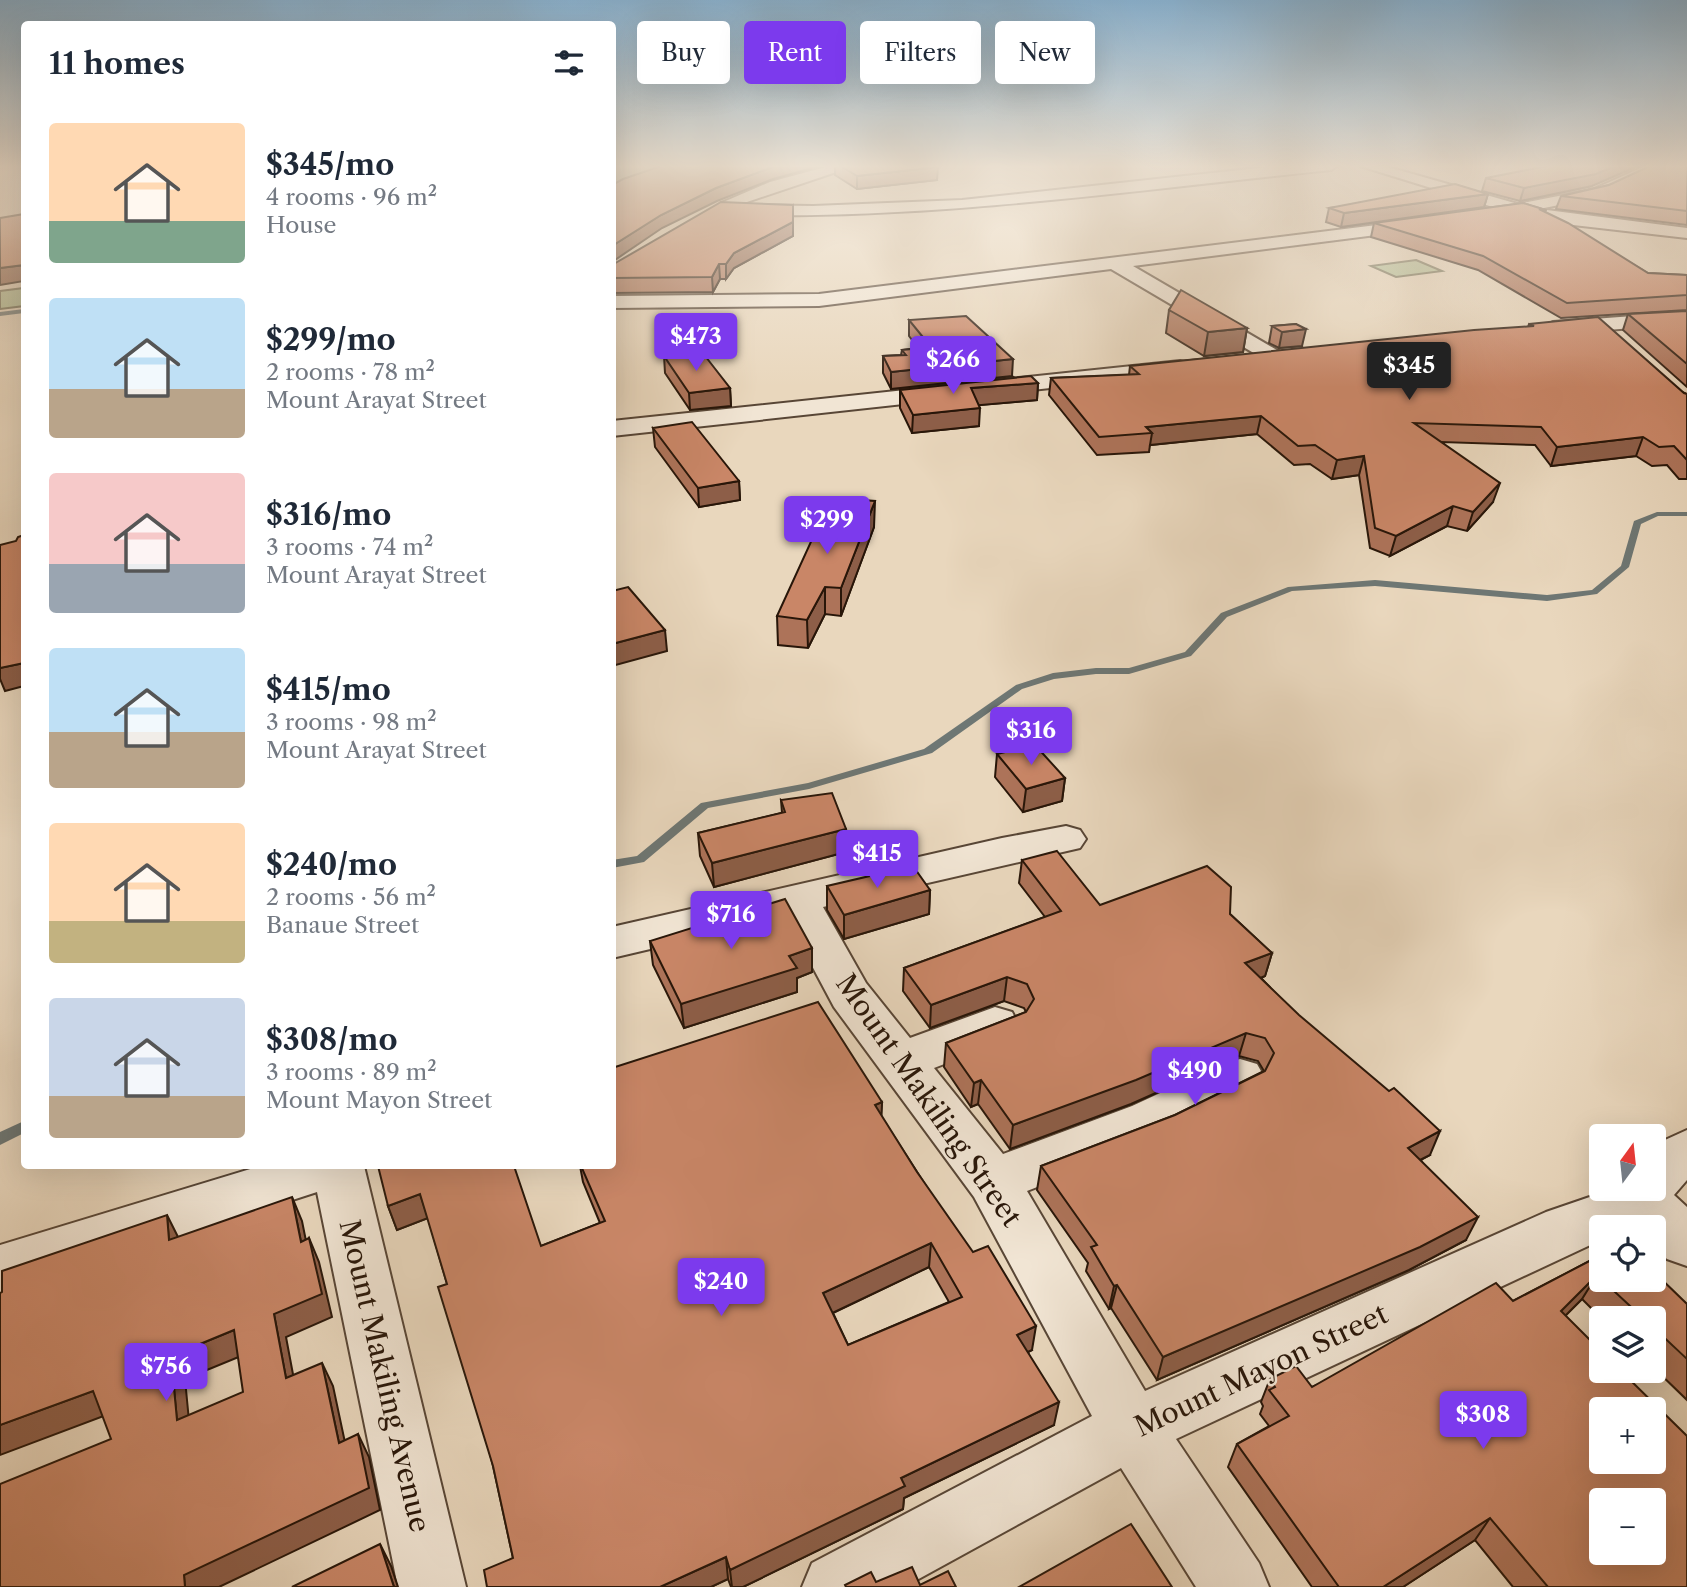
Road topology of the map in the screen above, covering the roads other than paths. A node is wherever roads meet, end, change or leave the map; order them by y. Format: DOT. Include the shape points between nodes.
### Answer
graph roads {
  1 [pos="1306,239"];
  2 [pos="1116,264"];
  3 [pos="616,302"];
  4 [pos="1687,318"];
  5 [pos="1598,323"];
  6 [pos="1530,330"];
  7 [pos="1626,347"];
  8 [pos="1301,355"];
  9 [pos="1274,358"];
  10 [pos="1233,362"];
  11 [pos="1206,365"];
  12 [pos="616,429"];
  13 [pos="1066,839"];
  14 [pos="799,900"];
  15 [pos="616,942"];
  16 [pos="1005,1021"];
  17 [pos="902,1060"];
  18 [pos="1240,1077"];
  19 [pos="1687,1152"];
  20 [pos="321,1169"];
  21 [pos="339,1169"];
  22 [pos="1666,1169"];
  23 [pos="993,1181"];
  24 [pos="1625,1201"];
  25 [pos="1657,1201"];
  26 [pos="1687,1242"];
  27 [pos="0,1270"];
  28 [pos="1132,1428"];
  29 [pos="432,1587"];
  30 [pos="836,1587"];
  31 [pos="1235,1587"];
  1 -- 2 [label="street"];
  2 -- 3 [label="street" via="820,300"];
  2 -- 9 [label="street"];
  4 -- 5 [label="street"];
  5 -- 6 [label="street"];
  5 -- 7 [label="street"];
  8 -- 9 [label="street"];
  9 -- 10 [label="street"];
  11 -- 12 [label="street"];
  13 -- 14 [label="street"];
  14 -- 15 [label="street"];
  14 -- 17 [label="street, Mount Makiling Street" via="831,1001"];
  16 -- 17 [label="street"];
  17 -- 23 [label="street, Mount Makiling Street"];
  18 -- 23 [label="street" via="1150,1121"];
  19 -- 22 [label="street" via="1676,1156"];
  20 -- 27 [label="street"];
  21 -- 29 [label="street, Mount Makiling Avenue"];
  23 -- 28 [label="street, Mount Makiling Street"];
  24 -- 28 [label="street, Mount Mayon Street"];
  25 -- 26 [label="street"];
  28 -- 30 [label="street, Mount Mayon Street"];
  28 -- 31 [label="street, Mount Makiling Street"];
}
